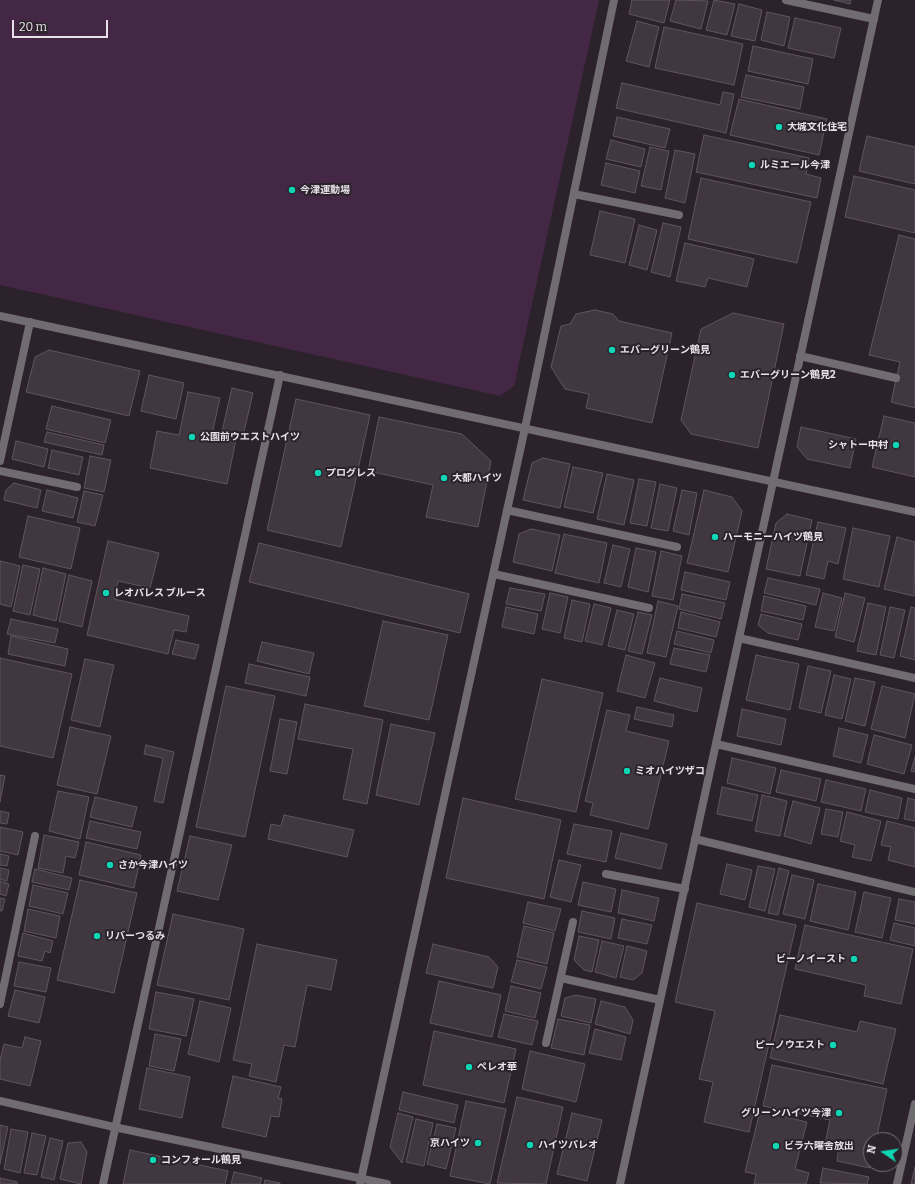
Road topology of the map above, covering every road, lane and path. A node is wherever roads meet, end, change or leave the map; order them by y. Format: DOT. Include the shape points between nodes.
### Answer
graph roads {
  1 [pos="614,0"];
  2 [pos="786,0"];
  3 [pos="878,0"];
  4 [pos="874,19"];
  5 [pos="574,194"];
  6 [pos="679,215"];
  7 [pos="0,316"];
  8 [pos="30,322"];
  9 [pos="800,356"];
  10 [pos="280,375"];
  11 [pos="896,378"];
  12 [pos="525,428"];
  13 [pos="0,461"];
  14 [pos="0,471"];
  15 [pos="773,482"];
  16 [pos="76,487"];
  17 [pos="507,510"];
  18 [pos="915,512"];
  19 [pos="677,547"];
  20 [pos="494,574"];
  21 [pos="649,608"];
  22 [pos="739,638"];
  23 [pos="915,678"];
  24 [pos="716,744"];
  25 [pos="915,789"];
  26 [pos="35,836"];
  27 [pos="695,838"];
  28 [pos="606,874"];
  29 [pos="685,889"];
  30 [pos="915,892"];
  31 [pos="573,922"];
  32 [pos="561,978"];
  33 [pos="660,1000"];
  34 [pos="0,1004"];
  35 [pos="546,1043"];
  36 [pos="0,1101"];
  37 [pos="915,1104"];
  38 [pos="114,1127"];
  39 [pos="361,1181"];
  40 [pos="103,1184"];
  41 [pos="387,1184"];
  42 [pos="620,1184"];
  43 [pos="897,1184"];
  1 -- 5 [label="street"];
  2 -- 4 [label="street"];
  3 -- 4 [label="street"];
  4 -- 9 [label="street"];
  5 -- 6 [label="street"];
  5 -- 12 [label="street"];
  7 -- 8 [label="street"];
  8 -- 10 [label="street"];
  8 -- 13 [label="street"];
  9 -- 11 [label="street"];
  9 -- 15 [label="street"];
  10 -- 12 [label="street"];
  10 -- 38 [label="street"];
  12 -- 15 [label="street"];
  12 -- 17 [label="street"];
  14 -- 16 [label="street"];
  15 -- 18 [label="street"];
  15 -- 22 [label="street"];
  17 -- 19 [label="street"];
  17 -- 20 [label="street"];
  20 -- 21 [label="street"];
  20 -- 39 [label="street"];
  22 -- 23 [label="street"];
  22 -- 24 [label="street"];
  24 -- 25 [label="street"];
  24 -- 27 [label="street"];
  26 -- 34 [label="street"];
  27 -- 29 [label="street"];
  27 -- 30 [label="street"];
  28 -- 29 [label="street"];
  29 -- 33 [label="street"];
  31 -- 32 [label="street"];
  32 -- 33 [label="street"];
  32 -- 35 [label="street"];
  33 -- 42 [label="street"];
  36 -- 38 [label="street"];
  37 -- 43 [label="street"];
  38 -- 39 [label="street"];
  38 -- 40 [label="street"];
  39 -- 41 [label="street"];
}
